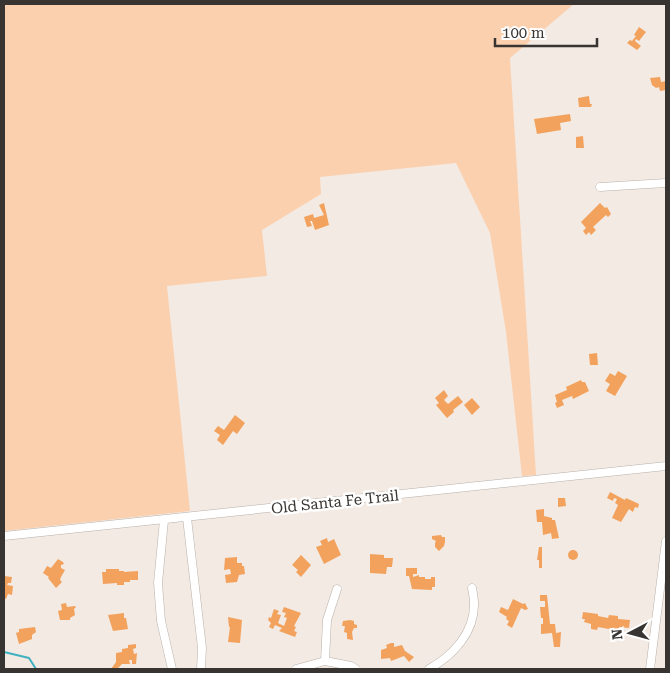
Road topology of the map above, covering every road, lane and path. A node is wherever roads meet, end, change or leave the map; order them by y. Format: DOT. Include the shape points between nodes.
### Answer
graph roads {
  1 [pos="666,183"];
  2 [pos="600,186"];
  3 [pos="666,466"];
  4 [pos="187,518"];
  5 [pos="164,520"];
  6 [pos="4,536"];
  7 [pos="666,541"];
  8 [pos="472,588"];
  9 [pos="337,589"];
  10 [pos="325,661"];
  11 [pos="172,669"];
  12 [pos="201,669"];
  13 [pos="296,669"];
  14 [pos="356,669"];
  15 [pos="429,669"];
  16 [pos="650,669"];
  1 -- 2 [label="street"];
  3 -- 4 [label="street, Old Santa Fe Trail"];
  4 -- 5 [label="street, Old Santa Fe Trail"];
  4 -- 12 [label="street" via="202,648"];
  5 -- 6 [label="street, Old Santa Fe Trail"];
  5 -- 11 [label="street" via="158,584 161,620"];
  7 -- 16 [label="street"];
  8 -- 15 [label="street" via="474,604 468,632 461,643"];
  9 -- 10 [label="street" via="327,620"];
  10 -- 13 [label="street"];
  10 -- 14 [label="street"];
}
